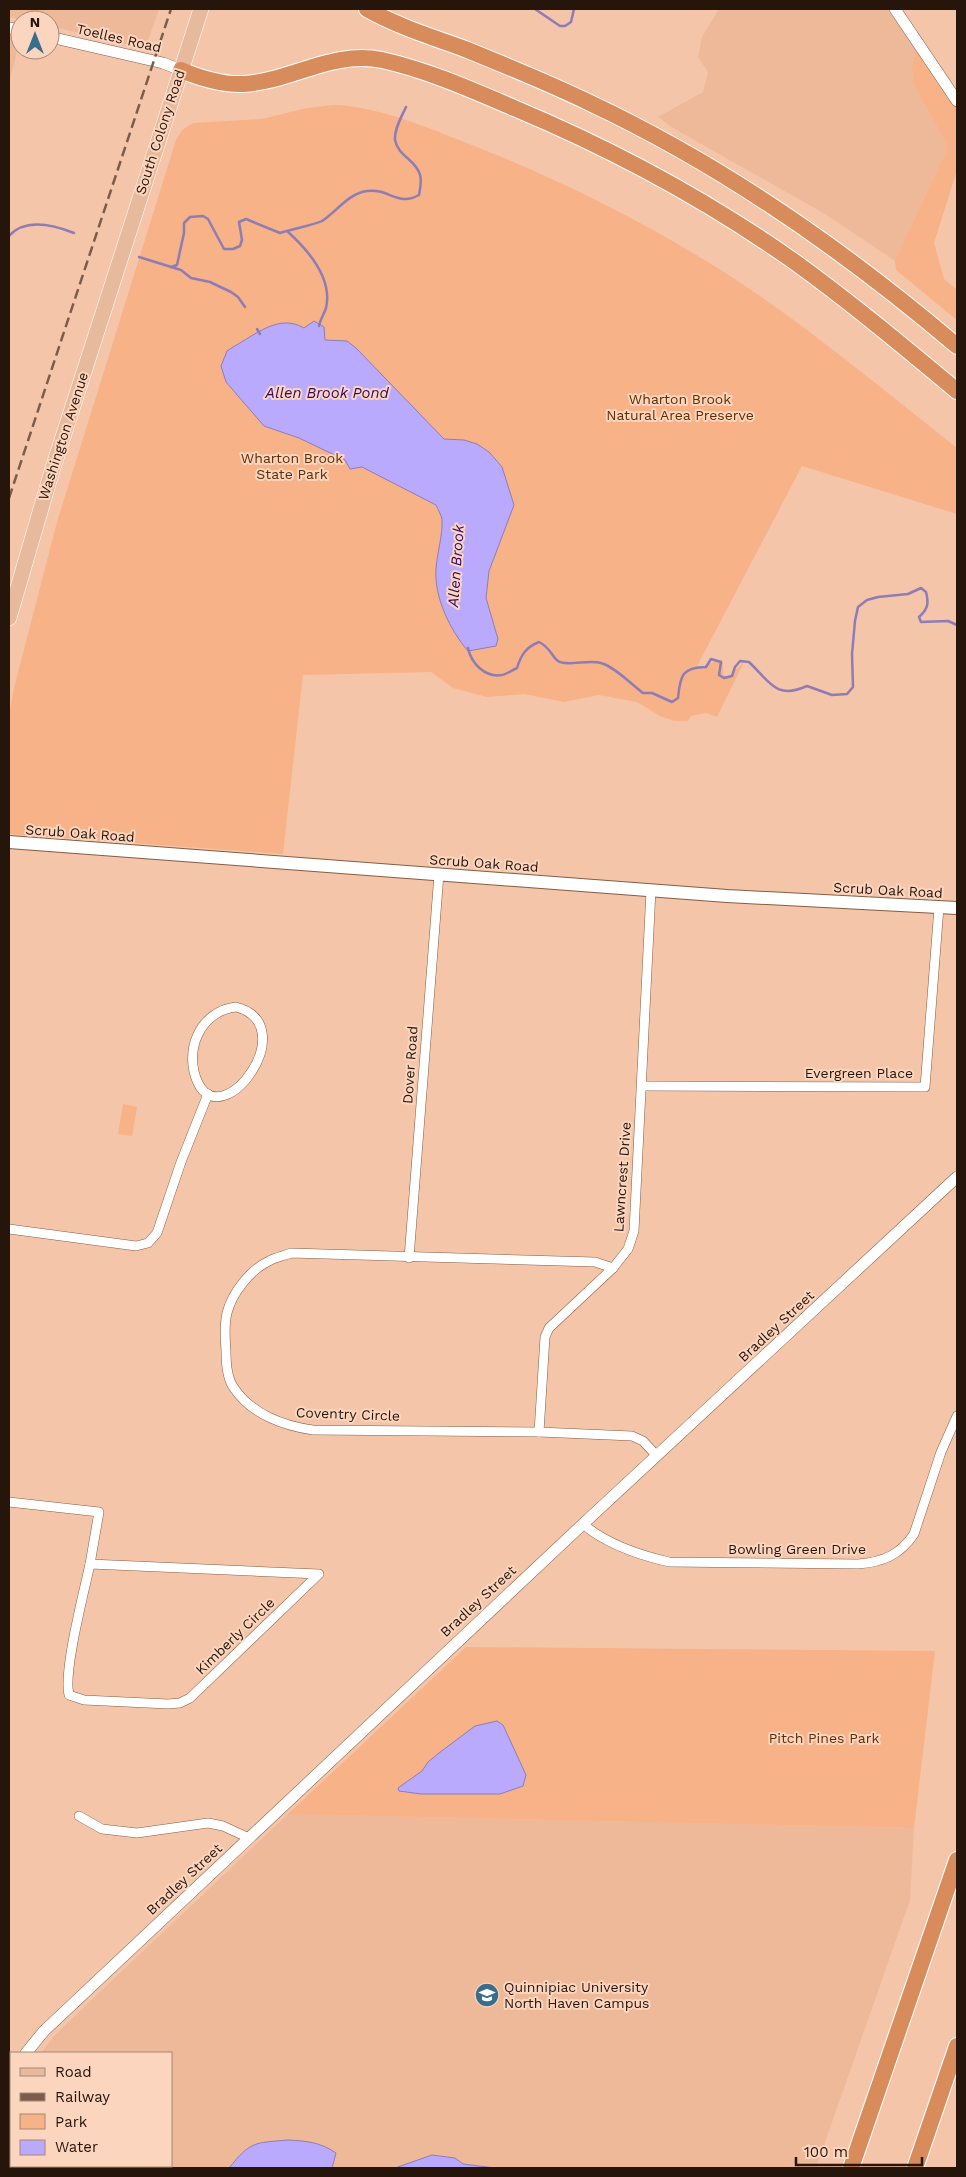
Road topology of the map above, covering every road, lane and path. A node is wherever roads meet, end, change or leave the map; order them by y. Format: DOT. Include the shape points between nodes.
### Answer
graph roads {
  1 [pos="200,9"];
  2 [pos="367,9"];
  3 [pos="895,9"];
  4 [pos="60,40"];
  5 [pos="180,70"];
  6 [pos="957,101"];
  7 [pos="121,255"];
  8 [pos="957,346"];
  9 [pos="957,391"];
  10 [pos="9,618"];
  11 [pos="9,842"];
  12 [pos="439,874"];
  13 [pos="651,890"];
  14 [pos="939,907"];
  15 [pos="957,908"];
  16 [pos="642,1086"];
  17 [pos="208,1094"];
  18 [pos="957,1177"];
  19 [pos="9,1229"];
  20 [pos="409,1258"];
  21 [pos="613,1268"];
  22 [pos="957,1416"];
  23 [pos="539,1432"];
  24 [pos="657,1456"];
  25 [pos="9,1502"];
  26 [pos="582,1524"];
  27 [pos="90,1564"];
  28 [pos="79,1816"];
  29 [pos="249,1838"];
  30 [pos="957,1860"];
  31 [pos="957,2046"];
  32 [pos="27,2052"];
  33 [pos="851,2168"];
  34 [pos="915,2168"];
  1 -- 5 [label="main road, South Colony Road"];
  2 -- 8 [label="highway" via="570,93 688,154 745,187 824,240"];
  3 -- 6 [label="street"];
  4 -- 5 [label="street, Toelles Road" via="164,63"];
  5 -- 7 [label="main road, South Colony Road"];
  5 -- 9 [label="highway" via="217,82 245,84 275,79 334,61 373,59 418,71 509,105 638,166 740,226 849,302"];
  7 -- 10 [label="main road, Washington Avenue"];
  11 -- 12 [label="main road, Scrub Oak Road"];
  12 -- 13 [label="main road, Scrub Oak Road"];
  12 -- 20 [label="street, Dover Road"];
  13 -- 14 [label="main road, Scrub Oak Road"];
  13 -- 16 [label="street, Lawncrest Drive"];
  14 -- 15 [label="main road, Scrub Oak Road"];
  14 -- 16 [label="street, Evergreen Place" via="925,1087"];
  16 -- 21 [label="street, Lawncrest Drive" via="634,1231 628,1249"];
  17 -- 17 [label="street" via="224,1095 239,1087 251,1074 260,1053 262,1034 257,1018 247,1010 236,1007 220,1011 200,1029 192,1050 193,1068 200,1087"];
  17 -- 19 [label="street" via="157,1233 148,1243 136,1246"];
  18 -- 24 [label="street, Bradley Street"];
  20 -- 21 [label="street, Coventry Circle" via="595,1262"];
  20 -- 23 [label="street, Coventry Circle" via="291,1254 268,1261 238,1290 227,1313 226,1363 233,1388 258,1410 291,1427 313,1430"];
  21 -- 23 [label="street, Lawncrest Drive" via="549,1328"];
  22 -- 26 [label="street, Bowling Green Drive" via="941,1452 914,1534 897,1553 880,1561 858,1564 669,1562 602,1539"];
  23 -- 24 [label="street, Coventry Circle" via="632,1436 643,1441"];
  24 -- 26 [label="street, Bradley Street"];
  25 -- 27 [label="street, Kimberly Circle" via="99,1512"];
  26 -- 29 [label="street, Bradley Street"];
  27 -- 27 [label="street, Kimberly Circle" via="110,1565 319,1574 190,1698 168,1704 112,1702 76,1698 69,1695 67,1687"];
  28 -- 29 [label="street" via="102,1829 137,1833 208,1823"];
  29 -- 32 [label="street, Bradley Street" via="44,2032"];
  30 -- 33 [label="highway"];
  31 -- 34 [label="highway"];
}
